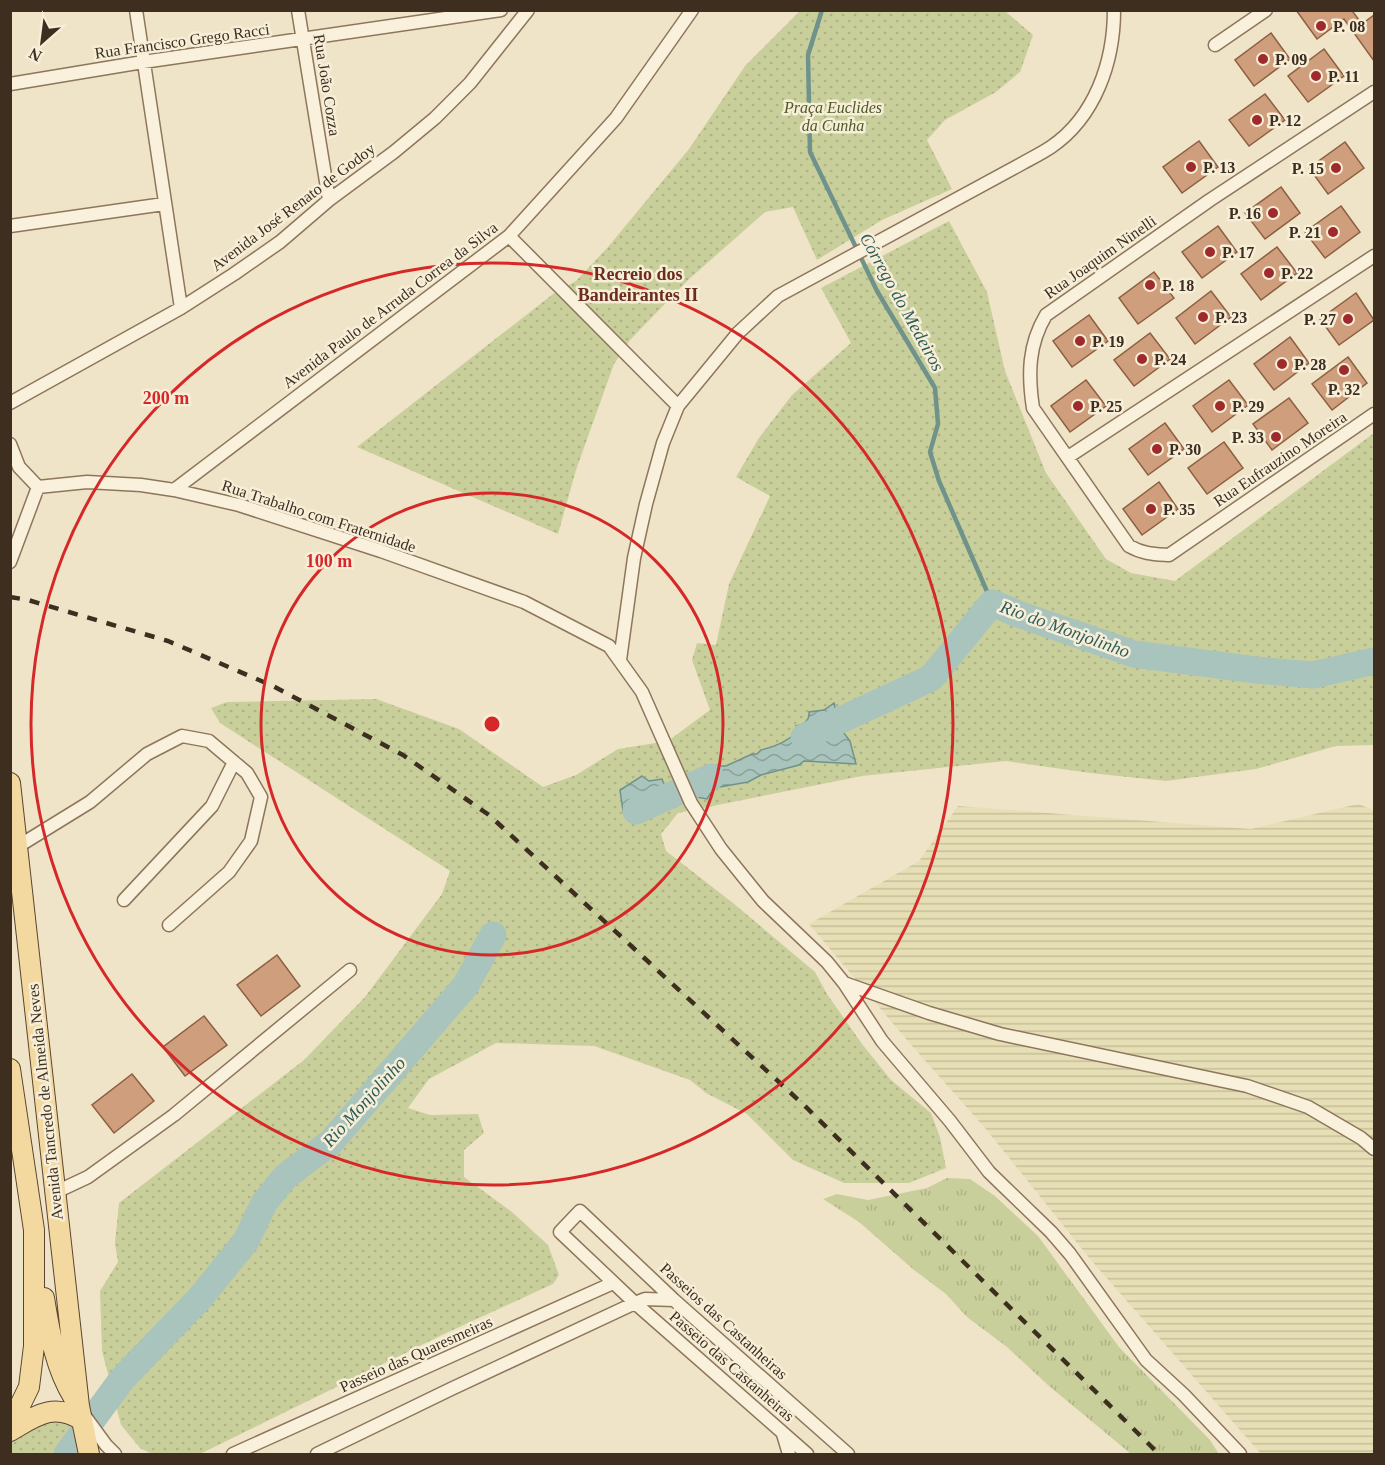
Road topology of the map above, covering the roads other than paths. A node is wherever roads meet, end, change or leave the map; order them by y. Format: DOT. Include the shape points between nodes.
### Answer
graph roads {
  1 [pos="136,10"];
  2 [pos="298,10"];
  3 [pos="501,10"];
  4 [pos="528,10"];
  5 [pos="692,10"];
  6 [pos="1114,10"];
  7 [pos="1266,10"];
  8 [pos="303,40"];
  9 [pos="1215,45"];
  10 [pos="143,62"];
  11 [pos="10,84"];
  12 [pos="1374,92"];
  13 [pos="329,200"];
  14 [pos="164,204"];
  15 [pos="10,226"];
  16 [pos="509,236"];
  17 [pos="1374,256"];
  18 [pos="181,308"];
  19 [pos="10,403"];
  20 [pos="678,406"];
  21 [pos="1374,414"];
  22 [pos="10,444"];
  23 [pos="1068,457"];
  24 [pos="38,487"];
  25 [pos="174,490"];
  26 [pos="1141,553"];
  27 [pos="10,562"];
  28 [pos="620,660"];
  29 [pos="234,762"];
  30 [pos="10,783"];
  31 [pos="11,791"];
  32 [pos="14,847"];
  33 [pos="124,900"];
  34 [pos="169,925"];
  35 [pos="350,970"];
  36 [pos="844,983"];
  37 [pos="10,1069"];
  38 [pos="1374,1149"];
  39 [pos="56,1192"];
  40 [pos="34,1230"];
  41 [pos="613,1283"];
  42 [pos="674,1300"];
  43 [pos="635,1303"];
  44 [pos="82,1414"];
  45 [pos="10,1426"];
  46 [pos="10,1431"];
  47 [pos="783,1433"];
  48 [pos="837,1444"];
  49 [pos="103,1452"];
  50 [pos="233,1455"];
  51 [pos="317,1455"];
  52 [pos="789,1455"];
  53 [pos="807,1455"];
  54 [pos="828,1455"];
  55 [pos="848,1455"];
  56 [pos="1240,1455"];
  1 -- 10 [label="street"];
  2 -- 8 [label="street, Rua João Cozza"];
  3 -- 8 [label="street, Rua Francisco Grego Racci"];
  4 -- 13 [label="street, Avenida José Renato de Godoy" via="470,83 435,118"];
  5 -- 16 [label="street, Avenida Paulo de Arruda Correa da Silva" via="616,118"];
  6 -- 20 [label="street" via="1105,77 1069,131 1023,163 778,296 738,333"];
  7 -- 9 [label="street"];
  8 -- 10 [label="street, Rua Francisco Grego Racci"];
  8 -- 13 [label="street, Rua João Cozza"];
  10 -- 11 [label="street, Rua Francisco Grego Racci"];
  10 -- 14 [label="street"];
  12 -- 23 [label="street, Rua Joaquim Ninelli" via="1046,315 1030,354 1033,408"];
  13 -- 18 [label="street, Avenida José Renato de Godoy" via="280,242"];
  14 -- 15 [label="street"];
  14 -- 18 [label="street"];
  16 -- 20 [label="street"];
  16 -- 25 [label="street, Avenida Paulo de Arruda Correa da Silva"];
  17 -- 23 [label="street"];
  18 -- 19 [label="street, Avenida José Renato de Godoy"];
  20 -- 28 [label="street" via="646,504"];
  21 -- 26 [label="street, Rua Eufrauzino Moreira" via="1170,555"];
  22 -- 24 [label="street" via="19,467"];
  23 -- 26 [label="street, Rua Joaquim Ninelli" via="1129,546"];
  24 -- 25 [label="street, Rua Trabalho com Fraternidade" via="87,482"];
  24 -- 27 [label="street"];
  25 -- 28 [label="street, Rua Trabalho com Fraternidade" via="315,530 524,602 609,645"];
  28 -- 36 [label="street, Rua Trabalho com Fraternidade" via="642,692 691,803 721,849 764,901"];
  29 -- 32 [label="street" via="209,741 182,736 147,754 90,802"];
  29 -- 33 [label="street" via="212,806"];
  29 -- 34 [label="street" via="247,773 261,797 251,841 230,872"];
  30 -- 31 [label="main road, Avenida Tancredo de Almeida Neves"];
  31 -- 32 [label="main road, Avenida Tancredo de Almeida Neves"];
  32 -- 39 [label="main road, Avenida Tancredo de Almeida Neves"];
  35 -- 39 [label="street" via="174,1115 88,1177"];
  36 -- 38 [label="street" via="1000,1034 1247,1086 1308,1107"];
  36 -- 56 [label="street, Rua Trabalho com Fraternidade" via="882,1041 989,1172 1070,1254 1146,1360"];
  37 -- 40 [label="main road, Avenida Tancredo de Almeida Neves"];
  39 -- 44 [label="main road, Avenida Tancredo de Almeida Neves"];
  40 -- 44 [label="main road" via="55,1358"];
  40 -- 45 [label="main road, Avenida Tancredo de Almeida Neves" via="34,1346 29,1387"];
  41 -- 42 [label="street, Passeios das Castanheiras" via="560,1232 579,1211"];
  41 -- 43 [label="street"];
  41 -- 50 [label="street, Passeio das Quaresmeiras"];
  42 -- 43 [label="street" via="645,1299"];
  42 -- 48 [label="street, Passeios das Castanheiras"];
  43 -- 47 [label="street, Passeio das Castanheiras"];
  43 -- 51 [label="street"];
  44 -- 46 [label="main road" via="55,1410 38,1414"];
  44 -- 49 [label="main road"];
  47 -- 52 [label="street"];
  47 -- 53 [label="street, Passeio das Castanheiras"];
  48 -- 54 [label="street"];
  48 -- 55 [label="street, Passeios das Castanheiras"];
}
